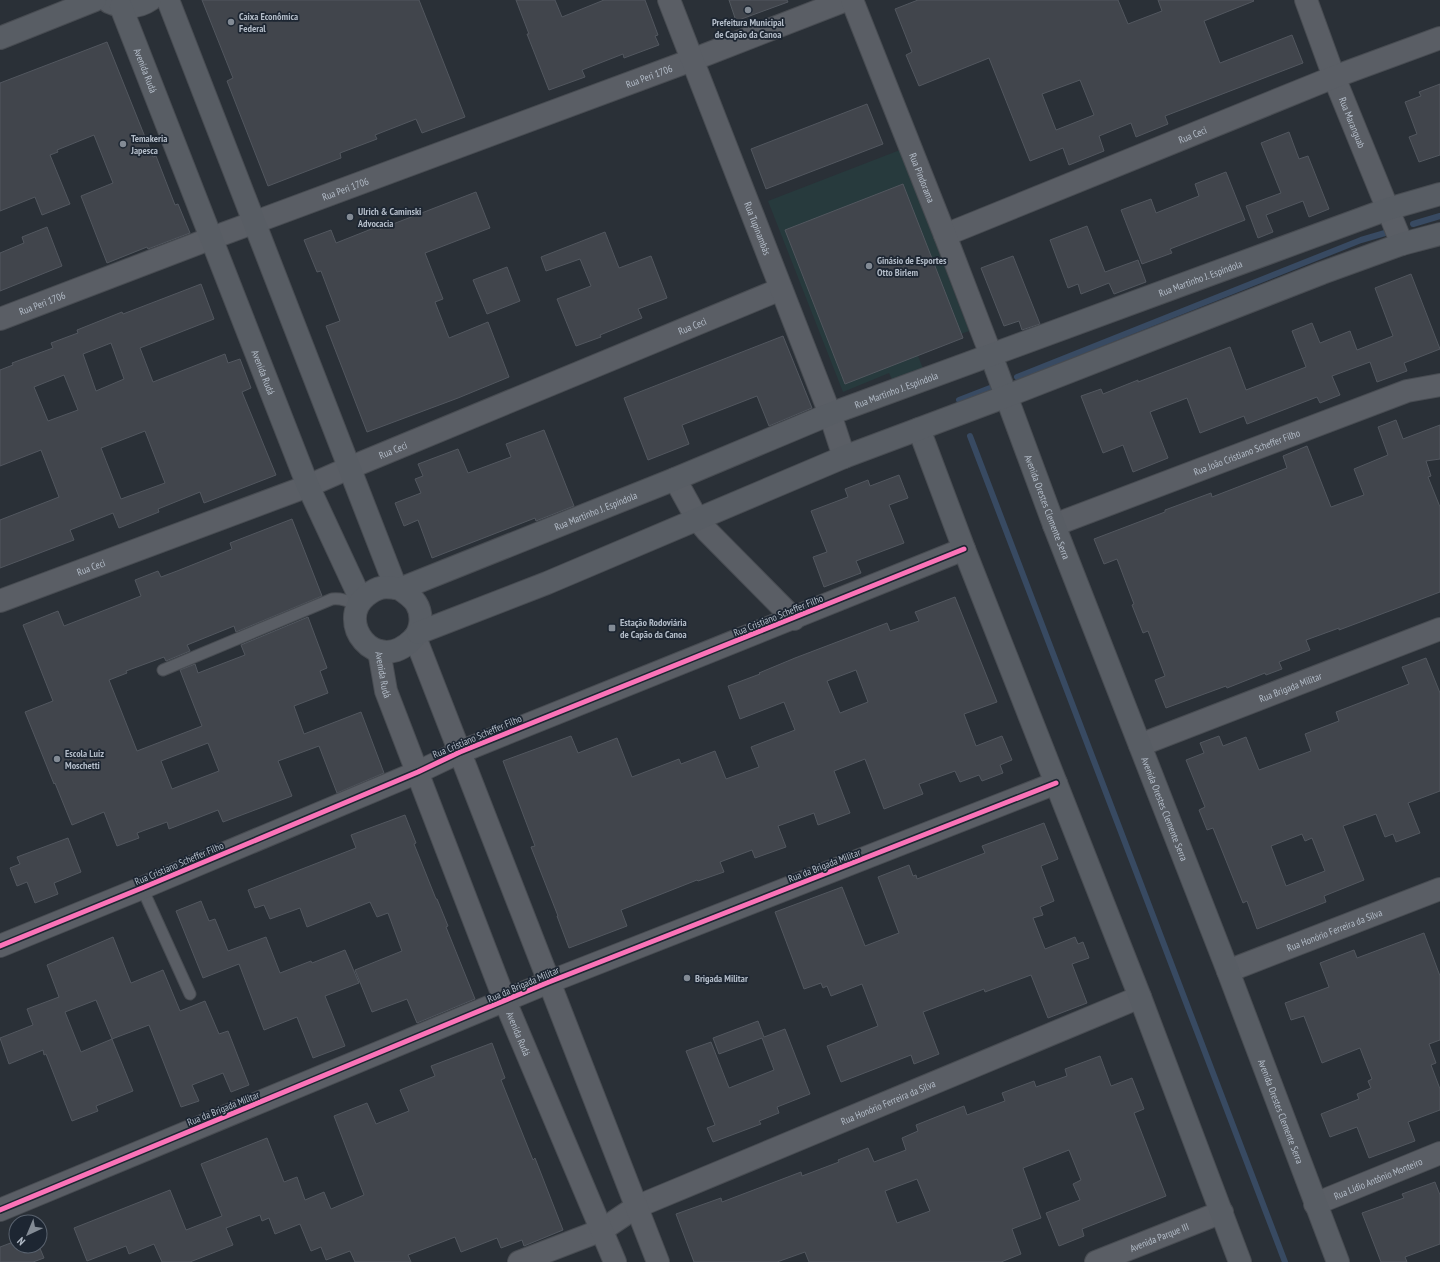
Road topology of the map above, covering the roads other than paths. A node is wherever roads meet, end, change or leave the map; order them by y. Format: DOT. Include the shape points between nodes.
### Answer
graph roads {
  1 [pos="95,0"];
  2 [pos="150,0"];
  3 [pos="168,0"];
  4 [pos="669,0"];
  5 [pos="846,0"];
  6 [pos="852,0"];
  7 [pos="1306,0"];
  8 [pos="114,3"];
  9 [pos="0,38"];
  10 [pos="1440,38"];
  11 [pos="692,60"];
  12 [pos="1334,77"];
  13 [pos="1440,194"];
  14 [pos="1388,209"];
  15 [pos="254,223"];
  16 [pos="1440,234"];
  17 [pos="945,235"];
  18 [pos="212,238"];
  19 [pos="1402,244"];
  20 [pos="781,289"];
  21 [pos="0,319"];
  22 [pos="991,355"];
  23 [pos="1440,385"];
  24 [pos="1007,396"];
  25 [pos="830,414"];
  26 [pos="919,429"];
  27 [pos="844,457"];
  28 [pos="349,468"];
  29 [pos="675,479"];
  30 [pos="308,486"];
  31 [pos="697,519"];
  32 [pos="1054,525"];
  33 [pos="964,549"];
  34 [pos="398,589"];
  35 [pos="0,601"];
  36 [pos="359,603"];
  37 [pos="794,619"];
  38 [pos="1440,629"];
  39 [pos="417,635"];
  40 [pos="379,651"];
  41 [pos="163,670"];
  42 [pos="1140,745"];
  43 [pos="460,752"];
  44 [pos="418,772"];
  45 [pos="1056,783"];
  46 [pos="142,888"];
  47 [pos="1440,889"];
  48 [pos="0,946"];
  49 [pos="1228,971"];
  50 [pos="549,982"];
  51 [pos="190,994"];
  52 [pos="1140,996"];
  53 [pos="505,1001"];
  54 [pos="1440,1153"];
  55 [pos="1315,1204"];
  56 [pos="636,1207"];
  57 [pos="0,1210"];
  58 [pos="1222,1212"];
  59 [pos="602,1230"];
  60 [pos="519,1262"];
  61 [pos="616,1262"];
  62 [pos="658,1262"];
  63 [pos="1096,1262"];
  64 [pos="1240,1262"];
  65 [pos="1338,1262"];
  1 -- 9 [label="main road"];
  2 -- 8 [label="main road" via="134,7"];
  3 -- 15 [label="main road"];
  4 -- 11 [label="street, Rua Tupinambás"];
  5 -- 11 [label="street, Rua Peri 1706"];
  6 -- 17 [label="street, Rua Pindorama"];
  7 -- 12 [label="street, Rua Maranguab"];
  8 -- 18 [label="main road, Avenida Rudá"];
  10 -- 12 [label="street, Rua Ceci"];
  11 -- 15 [label="street, Rua Peri 1706"];
  11 -- 20 [label="street, Rua Tupinambás"];
  12 -- 14 [label="street, Rua Maranguab"];
  12 -- 17 [label="street, Rua Ceci"];
  13 -- 14 [label="main road, Rua Martinho J. Espíndola"];
  14 -- 19 [label="street, Rua Maranguab"];
  14 -- 22 [label="main road, Rua Martinho J. Espíndola"];
  15 -- 18 [label="street, Rua Peri 1706"];
  15 -- 28 [label="main road"];
  16 -- 19 [label="main road"];
  17 -- 22 [label="street, Rua Pindorama"];
  18 -- 21 [label="street, Rua Peri 1706"];
  18 -- 30 [label="main road, Avenida Rudá"];
  19 -- 24 [label="main road"];
  20 -- 25 [label="street, Rua Tupinambás"];
  20 -- 28 [label="street, Rua Ceci"];
  22 -- 24 [label="main road, Avenida Orestes Clemente Serra"];
  22 -- 25 [label="main road, Rua Martinho J. Espíndola"];
  23 -- 32 [label="street, Rua João Cristiano Scheffer Filho" via="1407,391"];
  24 -- 26 [label="main road"];
  24 -- 32 [label="main road, Avenida Orestes Clemente Serra"];
  25 -- 27 [label="street, Rua Tupinambás"];
  25 -- 29 [label="main road, Rua Martinho J. Espíndola"];
  26 -- 27 [label="main road"];
  26 -- 33 [label="main road"];
  27 -- 31 [label="main road"];
  28 -- 30 [label="street, Rua Ceci"];
  28 -- 34 [label="main road"];
  29 -- 31 [label="street"];
  29 -- 34 [label="main road, Rua Martinho J. Espíndola"];
  30 -- 35 [label="street, Rua Ceci"];
  30 -- 36 [label="main road, Avenida Rudá"];
  31 -- 37 [label="street"];
  31 -- 39 [label="main road"];
  32 -- 42 [label="main road, Avenida Orestes Clemente Serra"];
  33 -- 37 [label="street, Rua Cristiano Scheffer Filho"];
  33 -- 45 [label="main road"];
  34 -- 36 [label="main road, Rua Martinho J. Espíndola" via="381,587 372,590"];
  34 -- 39 [label="main road" via="410,595 416,604 420,614"];
  36 -- 40 [label="main road, Avenida Rudá" via="355,615 360,638 368,646"];
  36 -- 41 [label="lane" via="339,598 332,599"];
  37 -- 43 [label="street, Rua Cristiano Scheffer Filho"];
  38 -- 42 [label="street, Rua Brigada Militar"];
  39 -- 40 [label="main road" via="404,648 388,652"];
  39 -- 43 [label="street"];
  40 -- 44 [label="street, Avenida Rudá" via="386,691"];
  42 -- 49 [label="main road, Avenida Orestes Clemente Serra"];
  43 -- 44 [label="street, Rua Cristiano Scheffer Filho"];
  43 -- 50 [label="street"];
  44 -- 46 [label="street, Rua Cristiano Scheffer Filho"];
  44 -- 53 [label="street, Avenida Rudá"];
  45 -- 50 [label="street, Rua da Brigada Militar"];
  45 -- 52 [label="main road"];
  46 -- 48 [label="street, Rua Cristiano Scheffer Filho"];
  46 -- 51 [label="lane"];
  47 -- 49 [label="street, Rua Honório Ferreira da Silva"];
  49 -- 55 [label="main road, Avenida Orestes Clemente Serra"];
  50 -- 53 [label="street, Rua da Brigada Militar"];
  50 -- 56 [label="street"];
  52 -- 56 [label="street, Rua Honório Ferreira da Silva"];
  52 -- 58 [label="main road"];
  53 -- 57 [label="street, Rua da Brigada Militar"];
  53 -- 59 [label="street, Avenida Rudá"];
  54 -- 55 [label="street, Rua Lídio Antônio Monteiro"];
  55 -- 65 [label="main road, Avenida Orestes Clemente Serra"];
  56 -- 59 [label="street, Rua Honório Ferreira da Silva"];
  56 -- 62 [label="street"];
  58 -- 63 [label="street, Avenida Parque III"];
  58 -- 64 [label="main road"];
  59 -- 60 [label="street"];
  59 -- 61 [label="street, Avenida Rudá"];
}
